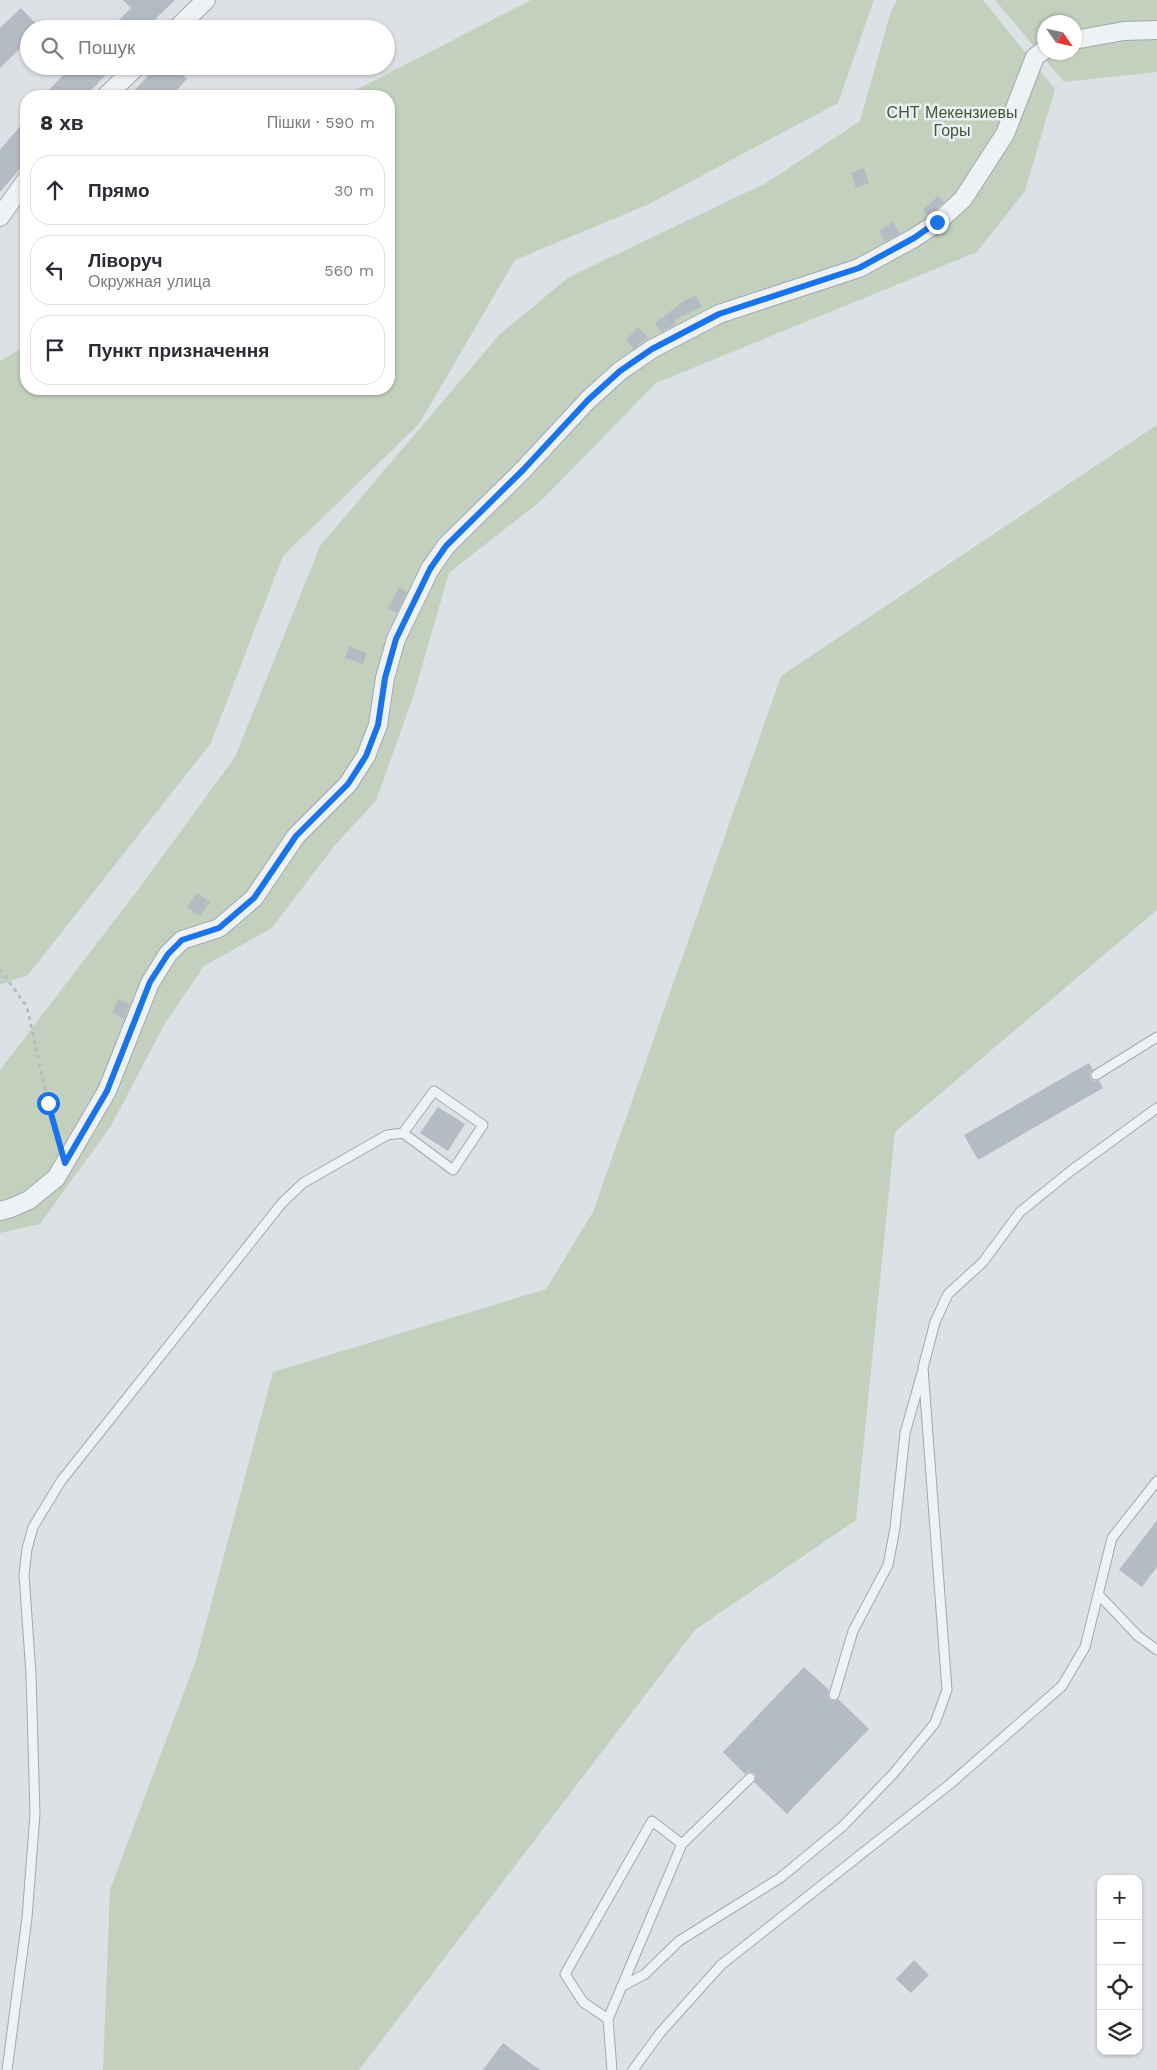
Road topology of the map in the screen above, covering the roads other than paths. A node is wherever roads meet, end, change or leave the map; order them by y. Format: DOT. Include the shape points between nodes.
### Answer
graph roads {
  1 [pos="207,0"];
  2 [pos="186,20"];
  3 [pos="1157,30"];
  4 [pos="1082,39"];
  5 [pos="1037,55"];
  6 [pos="128,75"];
  7 [pos="112,90"];
  8 [pos="20,189"];
  9 [pos="0,217"];
  10 [pos="1157,1037"];
  11 [pos="1096,1076"];
  12 [pos="1157,1108"];
  13 [pos="403,1134"];
  14 [pos="0,1211"];
  15 [pos="923,1368"];
  16 [pos="1157,1481"];
  17 [pos="1098,1594"];
  18 [pos="1157,1650"];
  19 [pos="834,1695"];
  20 [pos="750,1778"];
  21 [pos="682,1844"];
  22 [pos="621,1987"];
  23 [pos="608,2019"];
  24 [pos="6,2070"];
  25 [pos="612,2070"];
  26 [pos="633,2070"];
  1 -- 2 [label="street"];
  3 -- 4 [label="street"];
  5 -- 14 [label="street" via="1005,134 988,163 963,199 937,222 859,268 719,314 652,349 620,371 588,400 446,546 430,569 396,639 385,678 378,725 366,756 348,784 296,836 254,898 219,928 182,940 168,954 150,982 107,1091 56,1178 29,1200"];
  6 -- 7 [label="street"];
  8 -- 9 [label="street"];
  10 -- 11 [label="lane"];
  12 -- 15 [label="lane" via="1020,1212 983,1262 948,1294 935,1322"];
  13 -- 13 [label="lane" via="434,1091 483,1125 453,1170"];
  13 -- 24 [label="lane" via="387,1135 311,1178 282,1203 61,1481 33,1527 24,1574 32,1674 35,1814 27,1918"];
  15 -- 19 [label="lane" via="904,1433 888,1565 853,1631"];
  15 -- 22 [label="lane" via="947,1690 935,1723 893,1774 843,1826 780,1878 679,1941 645,1974"];
  16 -- 17 [label="lane" via="1112,1538"];
  17 -- 18 [label="lane" via="1138,1636"];
  17 -- 26 [label="lane" via="1085,1647 1062,1686 950,1784 721,1965 660,2033"];
  20 -- 21 [label="lane"];
  21 -- 22 [label="lane"];
  21 -- 23 [label="lane" via="652,1821 565,1974 583,2002"];
  22 -- 23 [label="lane"];
  23 -- 25 [label="lane"];
}
